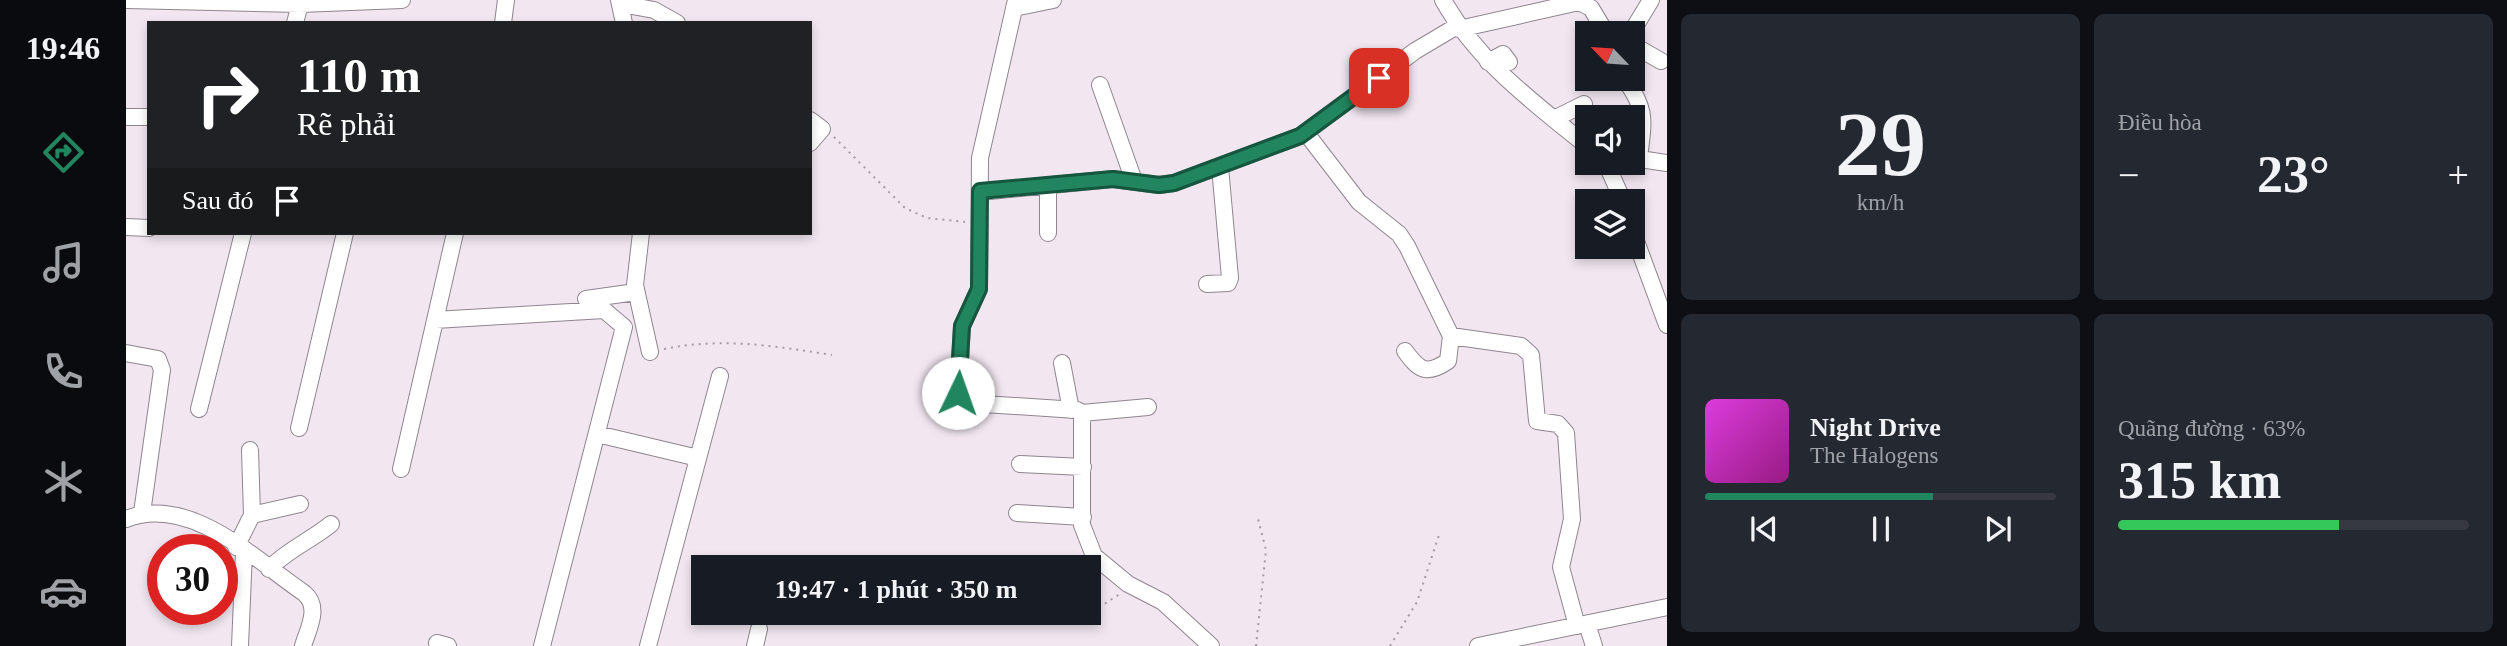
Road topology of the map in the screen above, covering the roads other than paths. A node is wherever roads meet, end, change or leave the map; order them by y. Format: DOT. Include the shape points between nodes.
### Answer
graph roads {
  1 [pos="126,0"];
  2 [pos="402,0"];
  3 [pos="506,0"];
  4 [pos="1053,0"];
  5 [pos="1443,0"];
  6 [pos="1651,0"];
  7 [pos="193,2"];
  8 [pos="300,2"];
  9 [pos="620,2"];
  10 [pos="1015,4"];
  11 [pos="295,21"];
  12 [pos="503,21"];
  13 [pos="625,21"];
  14 [pos="673,21"];
  15 [pos="1598,21"];
  16 [pos="1638,21"];
  17 [pos="1458,27"];
  18 [pos="1645,52"];
  19 [pos="1661,61"];
  20 [pos="1488,62"];
  21 [pos="1509,62"];
  22 [pos="1100,85"];
  23 [pos="1584,104"];
  24 [pos="126,117"];
  25 [pos="147,117"];
  26 [pos="1554,119"];
  27 [pos="1306,133"];
  28 [pos="1575,136"];
  29 [pos="1645,159"];
  30 [pos="1667,163"];
  31 [pos="1220,167"];
  32 [pos="1134,181"];
  33 [pos="1048,185"];
  34 [pos="980,191"];
  35 [pos="126,227"];
  36 [pos="147,228"];
  37 [pos="1048,233"];
  38 [pos="242,235"];
  39 [pos="345,235"];
  40 [pos="455,235"];
  41 [pos="641,235"];
  42 [pos="1643,259"];
  43 [pos="1207,284"];
  44 [pos="636,292"];
  45 [pos="586,299"];
  46 [pos="435,320"];
  47 [pos="1667,325"];
  48 [pos="646,331"];
  49 [pos="1451,336"];
  50 [pos="621,337"];
  51 [pos="1405,351"];
  52 [pos="650,352"];
  53 [pos="126,353"];
  54 [pos="1062,363"];
  55 [pos="720,376"];
  56 [pos="1149,407"];
  57 [pos="199,409"];
  58 [pos="1077,411"];
  59 [pos="299,428"];
  60 [pos="597,434"];
  61 [pos="250,450"];
  62 [pos="698,458"];
  63 [pos="1020,464"];
  64 [pos="1083,467"];
  65 [pos="401,469"];
  66 [pos="300,504"];
  67 [pos="1017,513"];
  68 [pos="252,515"];
  69 [pos="134,516"];
  70 [pos="1083,517"];
  71 [pos="331,524"];
  72 [pos="240,550"];
  73 [pos="269,569"];
  74 [pos="1667,607"];
  75 [pos="1582,625"];
  76 [pos="759,629"];
  77 [pos="240,646"];
  78 [pos="303,646"];
  79 [pos="542,646"];
  80 [pos="648,646"];
  81 [pos="755,646"];
  82 [pos="1211,646"];
  83 [pos="1478,646"];
  84 [pos="1594,646"];
  1 -- 7 [label="street"];
  2 -- 8 [label="street"];
  3 -- 12 [label="street"];
  4 -- 10 [label="street"];
  5 -- 17 [label="street"];
  6 -- 16 [label="street"];
  7 -- 8 [label="street"];
  8 -- 11 [label="street"];
  9 -- 13 [label="street"];
  9 -- 14 [label="street" via="654,10"];
  10 -- 34 [label="street" via="982,140"];
  15 -- 17 [label="street" via="1591,8 1578,2"];
  17 -- 20 [label="street"];
  17 -- 27 [label="street" via="1415,51"];
  18 -- 19 [label="street"];
  20 -- 21 [label="street" via="1503,54"];
  20 -- 26 [label="street"];
  22 -- 32 [label="street"];
  23 -- 26 [label="street"];
  24 -- 25 [label="street"];
  26 -- 28 [label="street"];
  27 -- 31 [label="street"];
  27 -- 49 [label="street" via="1359,202 1408,246"];
  29 -- 30 [label="street"];
  31 -- 32 [label="street" via="1174,183"];
  31 -- 43 [label="street" via="1230,278 1227,283"];
  32 -- 33 [label="street"];
  33 -- 34 [label="street"];
  33 -- 37 [label="street"];
  34 -- 58 [label="street" via="979,289 962,326 961,400"];
  35 -- 36 [label="street"];
  38 -- 57 [label="street"];
  39 -- 59 [label="street"];
  40 -- 46 [label="street"];
  41 -- 44 [label="street"];
  42 -- 47 [label="street"];
  44 -- 45 [label="street"];
  44 -- 48 [label="street"];
  46 -- 50 [label="street" via="604,310 624,327"];
  46 -- 65 [label="street"];
  48 -- 50 [label="street"];
  48 -- 52 [label="street"];
  49 -- 51 [label="street" via="1448,360 1425,370"];
  49 -- 75 [label="street" via="1527,349 1533,362 1537,421 1558,424 1566,433 1572,519 1561,567"];
  50 -- 60 [label="street"];
  53 -- 69 [label="street" via="160,362 149,406"];
  54 -- 58 [label="street"];
  55 -- 62 [label="street"];
  56 -- 58 [label="street"];
  58 -- 64 [label="street"];
  60 -- 62 [label="street"];
  60 -- 79 [label="street"];
  61 -- 68 [label="street"];
  62 -- 80 [label="street"];
  63 -- 64 [label="street"];
  64 -- 70 [label="street"];
  66 -- 68 [label="street"];
  67 -- 70 [label="street"];
  68 -- 72 [label="street"];
  69 -- 72 [label="street" via="182,515"];
  70 -- 82 [label="street" via="1086,541 1104,567 1163,602"];
  71 -- 73 [label="street" via="286,552"];
  72 -- 73 [label="street"];
  72 -- 77 [label="street"];
  73 -- 78 [label="street" via="313,604"];
  74 -- 75 [label="street"];
  75 -- 83 [label="street"];
  75 -- 84 [label="street"];
  76 -- 81 [label="street"];
}
